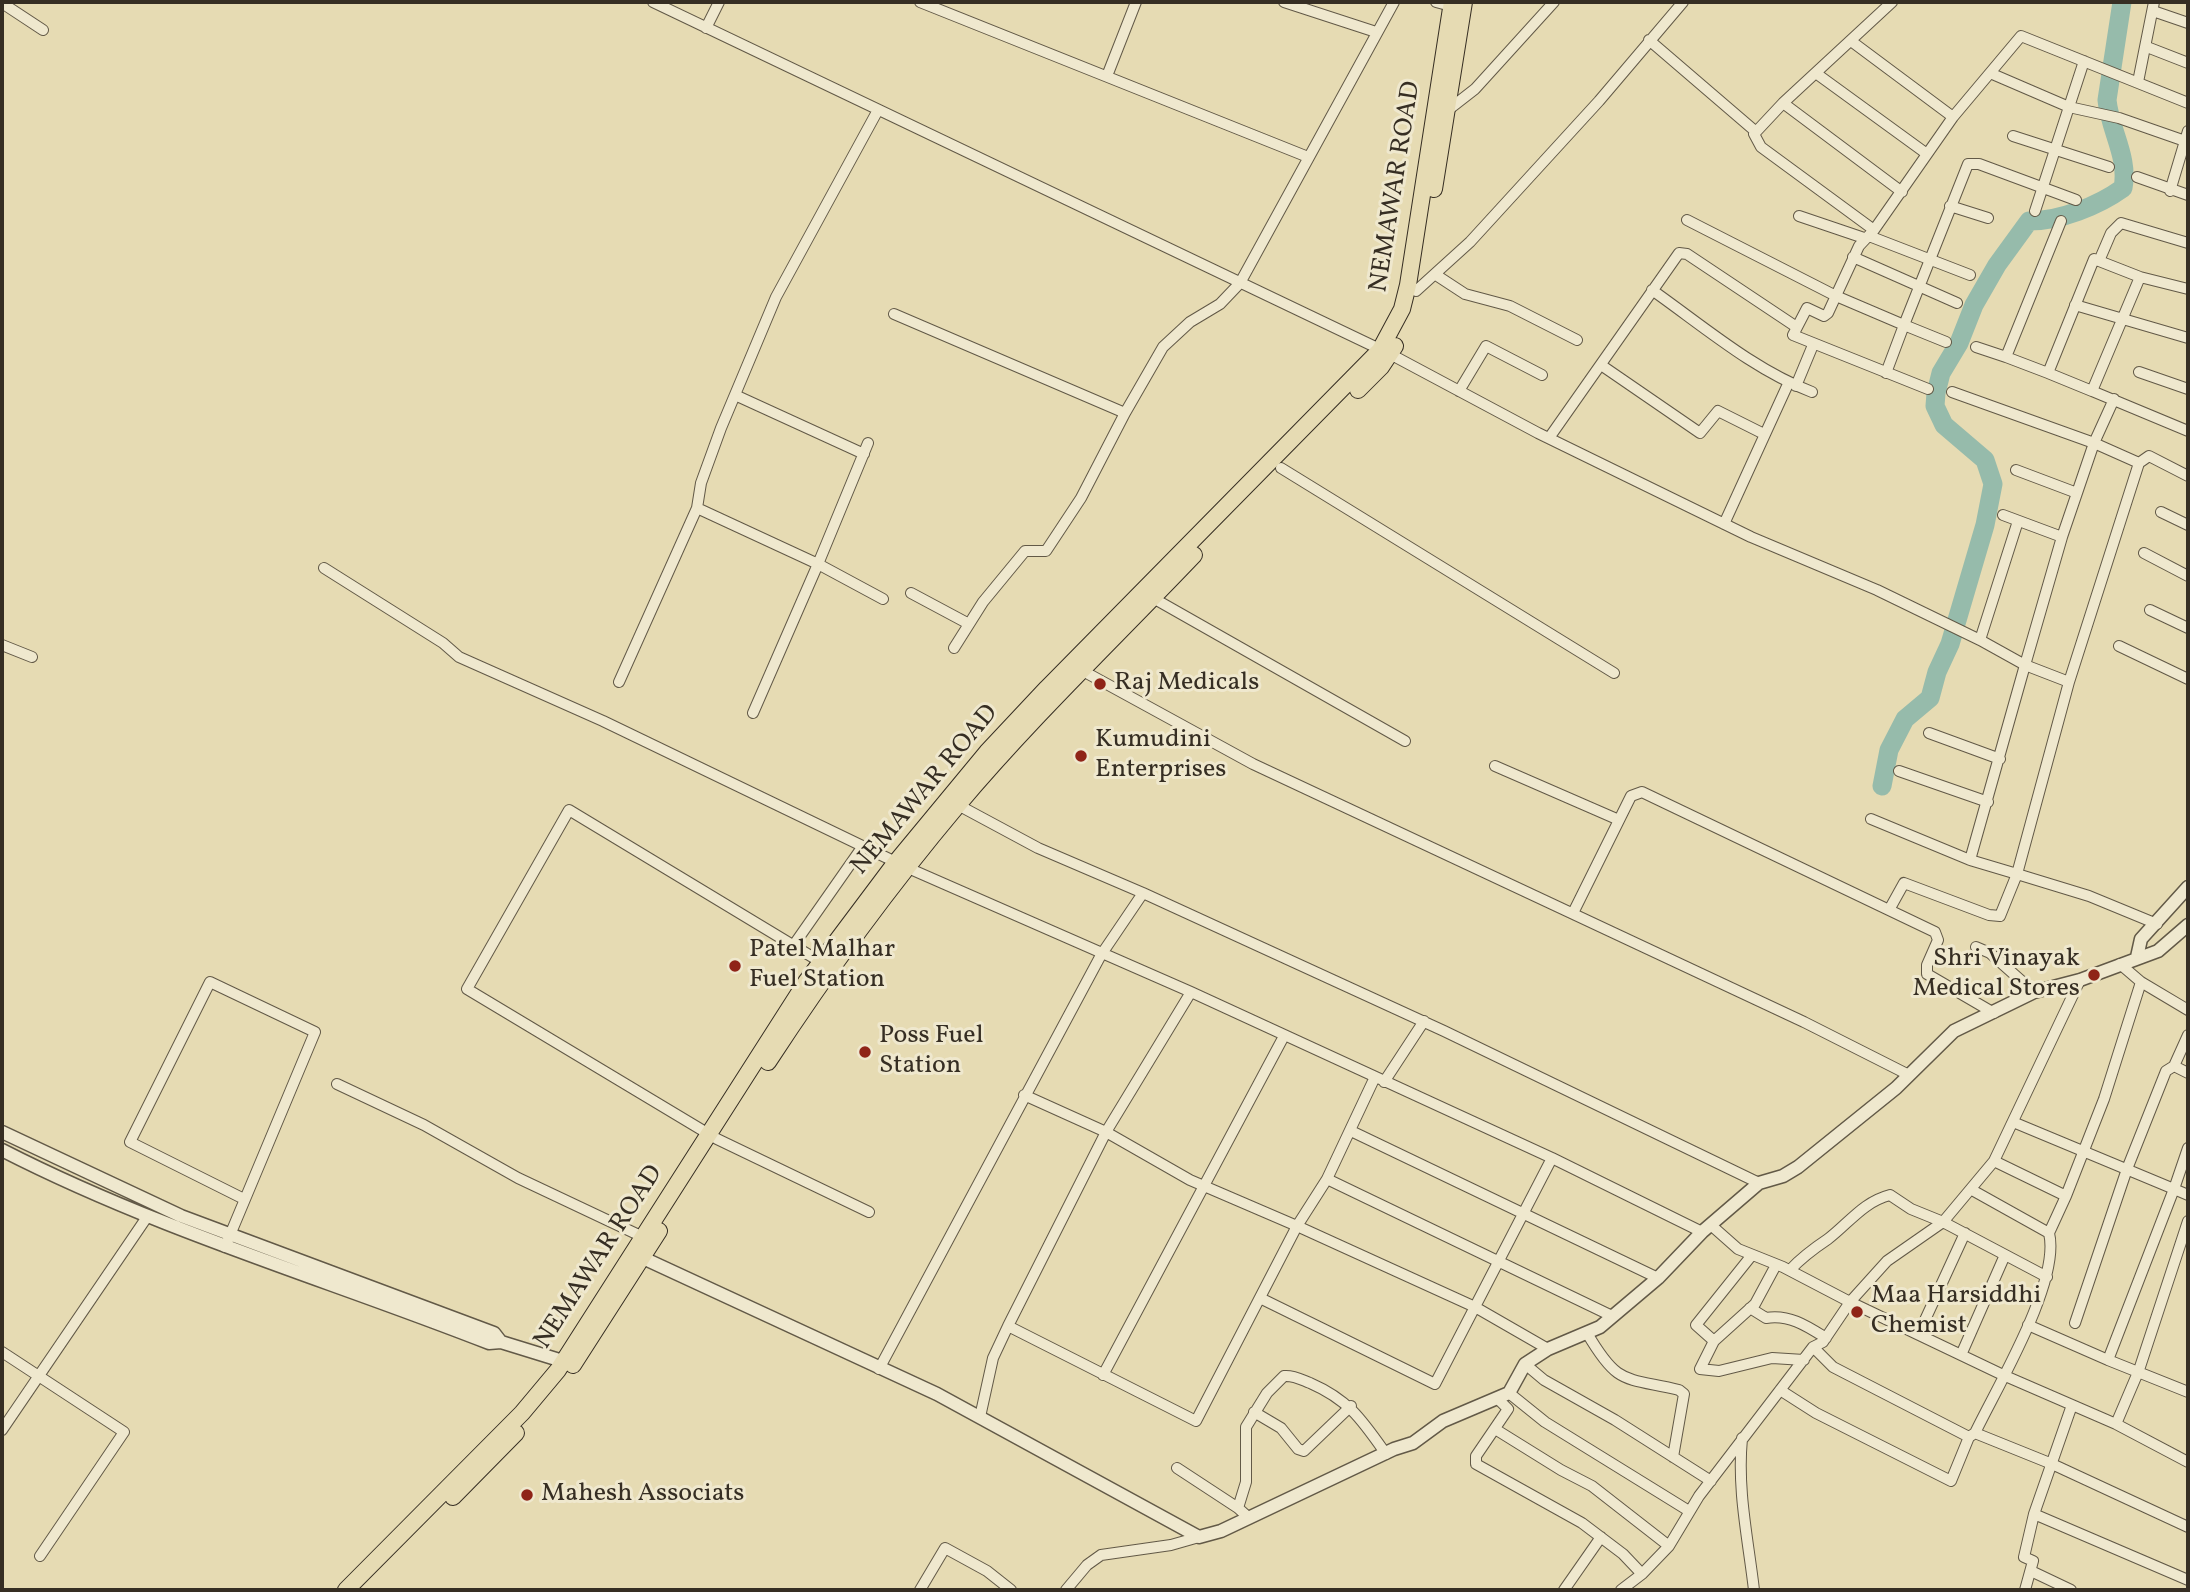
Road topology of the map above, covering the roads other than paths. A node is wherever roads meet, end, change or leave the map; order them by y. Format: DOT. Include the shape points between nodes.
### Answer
graph roads {
  1 [pos="653,2"];
  2 [pos="719,2"];
  3 [pos="920,2"];
  4 [pos="1136,2"];
  5 [pos="1284,2"];
  6 [pos="1394,2"];
  7 [pos="1554,2"];
  8 [pos="1683,2"];
  9 [pos="1892,2"];
  10 [pos="2,3"];
  11 [pos="1451,3"];
  12 [pos="2153,6"];
  13 [pos="2188,23"];
  14 [pos="706,28"];
  15 [pos="43,30"];
  16 [pos="1376,32"];
  17 [pos="1648,40"];
  18 [pos="1851,41"];
  19 [pos="2147,47"];
  20 [pos="2084,61"];
  21 [pos="2188,63"];
  22 [pos="1990,73"];
  23 [pos="1817,74"];
  24 [pos="1107,76"];
  25 [pos="2138,82"];
  26 [pos="1783,103"];
  27 [pos="2188,103"];
  28 [pos="2070,107"];
  29 [pos="878,110"];
  30 [pos="1448,110"];
  31 [pos="1953,117"];
  32 [pos="1755,131"];
  33 [pos="2013,136"];
  34 [pos="2187,136"];
  35 [pos="2056,150"];
  36 [pos="1927,154"];
  37 [pos="1308,157"];
  38 [pos="2109,167"];
  39 [pos="2137,177"];
  40 [pos="2043,189"];
  41 [pos="2170,191"];
  42 [pos="1902,192"];
  43 [pos="2188,195"];
  44 [pos="2076,200"];
  45 [pos="1950,206"];
  46 [pos="2035,211"];
  47 [pos="1799,216"];
  48 [pos="1988,218"];
  49 [pos="1687,220"];
  50 [pos="2061,221"];
  51 [pos="1869,235"];
  52 [pos="2188,243"];
  53 [pos="1853,257"];
  54 [pos="1930,261"];
  55 [pos="2099,261"];
  56 [pos="1436,275"];
  57 [pos="1970,275"];
  58 [pos="2140,276"];
  59 [pos="1240,284"];
  60 [pos="1920,288"];
  61 [pos="2188,289"];
  62 [pos="1652,290"];
  63 [pos="1416,291"];
  64 [pos="1836,296"];
  65 [pos="1958,303"];
  66 [pos="2076,305"];
  67 [pos="894,314"];
  68 [pos="2123,319"];
  69 [pos="1904,325"];
  70 [pos="1796,326"];
  71 [pos="2188,338"];
  72 [pos="1577,340"];
  73 [pos="1946,342"];
  74 [pos="1813,345"];
  75 [pos="1976,347"];
  76 [pos="1385,352"];
  77 [pos="2006,357"];
  78 [pos="1601,365"];
  79 [pos="2139,372"];
  80 [pos="1886,373"];
  81 [pos="2048,373"];
  82 [pos="1542,375"];
  83 [pos="1792,385"];
  84 [pos="1928,389"];
  85 [pos="2188,389"];
  86 [pos="1460,391"];
  87 [pos="2092,391"];
  88 [pos="1812,392"];
  89 [pos="1952,392"];
  90 [pos="735,395"];
  91 [pos="2113,399"];
  92 [pos="1329,412"];
  93 [pos="1125,413"];
  94 [pos="2188,431"];
  95 [pos="1764,434"];
  96 [pos="1549,438"];
  97 [pos="869,443"];
  98 [pos="2094,443"];
  99 [pos="864,454"];
  100 [pos="2139,463"];
  101 [pos="1281,468"];
  102 [pos="2016,470"];
  103 [pos="2188,476"];
  104 [pos="2077,494"];
  105 [pos="697,508"];
  106 [pos="2161,512"];
  107 [pos="2003,515"];
  108 [pos="2018,521"];
  109 [pos="1724,524"];
  110 [pos="2188,525"];
  111 [pos="2062,537"];
  112 [pos="2144,553"];
  113 [pos="818,564"];
  114 [pos="324,568"];
  115 [pos="2188,576"];
  116 [pos="911,593"];
  117 [pos="1153,598"];
  118 [pos="883,599"];
  119 [pos="2150,610"];
  120 [pos="969,624"];
  121 [pos="2188,628"];
  122 [pos="1980,640"];
  123 [pos="2,645"];
  124 [pos="2119,646"];
  125 [pos="954,648"];
  126 [pos="32,657"];
  127 [pos="2025,665"];
  128 [pos="1083,671"];
  129 [pos="1614,673"];
  130 [pos="2188,679"];
  131 [pos="619,682"];
  132 [pos="2069,682"];
  133 [pos="1052,693"];
  134 [pos="753,713"];
  135 [pos="1929,733"];
  136 [pos="1405,741"];
  137 [pos="2000,759"];
  138 [pos="1495,766"];
  139 [pos="1899,771"];
  140 [pos="1988,802"];
  141 [pos="958,806"];
  142 [pos="1871,819"];
  143 [pos="1619,820"];
  144 [pos="863,846"];
  145 [pos="1970,860"];
  146 [pos="902,865"];
  147 [pos="2017,874"];
  148 [pos="2188,887"];
  149 [pos="1143,893"];
  150 [pos="1889,910"];
  151 [pos="1573,913"];
  152 [pos="2157,923"];
  153 [pos="2188,925"];
  154 [pos="793,946"];
  155 [pos="1976,947"];
  156 [pos="1101,956"];
  157 [pos="2137,957"];
  158 [pos="2120,964"];
  159 [pos="826,965"];
  160 [pos="2080,980"];
  161 [pos="2141,982"];
  162 [pos="1191,992"];
  163 [pos="2034,992"];
  164 [pos="2188,1010"];
  165 [pos="1994,1013"];
  166 [pos="1424,1021"];
  167 [pos="2188,1035"];
  168 [pos="1284,1036"];
  169 [pos="2174,1066"];
  170 [pos="2188,1073"];
  171 [pos="1909,1075"];
  172 [pos="1380,1080"];
  173 [pos="337,1084"];
  174 [pos="1024,1094"];
  175 [pos="2013,1122"];
  176 [pos="1351,1131"];
  177 [pos="2,1132"];
  178 [pos="1106,1132"];
  179 [pos="713,1136"];
  180 [pos="2188,1148"];
  181 [pos="2,1150"];
  182 [pos="2085,1151"];
  183 [pos="1552,1158"];
  184 [pos="1994,1161"];
  185 [pos="2127,1169"];
  186 [pos="1327,1179"];
  187 [pos="1759,1183"];
  188 [pos="1206,1186"];
  189 [pos="2174,1189"];
  190 [pos="1972,1190"];
  191 [pos="2188,1195"];
  192 [pos="2066,1196"];
  193 [pos="244,1199"];
  194 [pos="869,1212"];
  195 [pos="1522,1212"];
  196 [pos="148,1217"];
  197 [pos="2188,1221"];
  198 [pos="1943,1222"];
  199 [pos="1297,1226"];
  200 [pos="1707,1229"];
  201 [pos="1965,1233"];
  202 [pos="2049,1233"];
  203 [pos="230,1234"];
  204 [pos="643,1237"];
  205 [pos="225,1247"];
  206 [pos="1752,1255"];
  207 [pos="2005,1255"];
  208 [pos="643,1258"];
  209 [pos="1498,1262"];
  210 [pos="1776,1265"];
  211 [pos="1790,1270"];
  212 [pos="2046,1277"];
  213 [pos="1658,1278"];
  214 [pos="1260,1298"];
  215 [pos="1850,1303"];
  216 [pos="1475,1307"];
  217 [pos="1750,1308"];
  218 [pos="1612,1316"];
  219 [pos="2075,1323"];
  220 [pos="2028,1325"];
  221 [pos="1008,1326"];
  222 [pos="1587,1333"];
  223 [pos="1920,1334"];
  224 [pos="1826,1338"];
  225 [pos="501,1342"];
  226 [pos="1714,1342"];
  227 [pos="1813,1347"];
  228 [pos="1548,1349"];
  229 [pos="2,1352"];
  230 [pos="1961,1355"];
  231 [pos="1804,1360"];
  232 [pos="2108,1360"];
  233 [pos="569,1363"];
  234 [pos="1525,1364"];
  235 [pos="879,1369"];
  236 [pos="2139,1370"];
  237 [pos="41,1375"];
  238 [pos="1103,1375"];
  239 [pos="2003,1375"];
  240 [pos="1780,1390"];
  241 [pos="2188,1392"];
  242 [pos="1503,1395"];
  243 [pos="2072,1405"];
  244 [pos="1351,1406"];
  245 [pos="1254,1412"];
  246 [pos="980,1417"];
  247 [pos="2116,1424"];
  248 [pos="1495,1429"];
  249 [pos="2,1430"];
  250 [pos="1972,1435"];
  251 [pos="1742,1437"];
  252 [pos="1386,1454"];
  253 [pos="1673,1457"];
  254 [pos="2188,1462"];
  255 [pos="2052,1464"];
  256 [pos="1177,1468"];
  257 [pos="1711,1481"];
  258 [pos="1238,1507"];
  259 [pos="1689,1511"];
  260 [pos="2034,1514"];
  261 [pos="1248,1517"];
  262 [pos="2188,1527"];
  263 [pos="1199,1537"];
  264 [pos="1601,1537"];
  265 [pos="1669,1545"];
  266 [pos="40,1556"];
  267 [pos="2031,1571"];
  268 [pos="1642,1574"];
  269 [pos="2188,1580"];
  270 [pos="346,1590"];
  271 [pos="362,1590"];
  272 [pos="920,1590"];
  273 [pos="1011,1590"];
  274 [pos="1066,1590"];
  275 [pos="1564,1590"];
  276 [pos="1621,1590"];
  277 [pos="1754,1590"];
  278 [pos="2025,1590"];
  279 [pos="2071,1590"];
  1 -- 14 [label="street"];
  2 -- 14 [label="street"];
  3 -- 24 [label="street"];
  4 -- 24 [label="street"];
  5 -- 16 [label="street"];
  6 -- 16 [label="street"];
  7 -- 30 [label="street" via="1475,89"];
  8 -- 17 [label="street"];
  9 -- 18 [label="street"];
  10 -- 15 [label="street"];
  11 -- 30 [label="highway, NEMAWAR ROAD"];
  11 -- 76 [label="highway, NEMAWAR ROAD" via="1408,285"];
  12 -- 13 [label="street"];
  12 -- 19 [label="street"];
  14 -- 29 [label="street"];
  16 -- 37 [label="street"];
  17 -- 32 [label="street"];
  17 -- 56 [label="street" via="1599,100"];
  18 -- 23 [label="street"];
  18 -- 31 [label="street"];
  19 -- 21 [label="street"];
  19 -- 25 [label="street"];
  20 -- 22 [label="street" via="2021,36"];
  20 -- 25 [label="street"];
  20 -- 28 [label="street"];
  22 -- 28 [label="street"];
  22 -- 31 [label="street"];
  23 -- 26 [label="street"];
  23 -- 36 [label="street"];
  24 -- 37 [label="street"];
  25 -- 27 [label="street"];
  26 -- 32 [label="street"];
  26 -- 42 [label="street"];
  28 -- 34 [label="street"];
  28 -- 35 [label="street"];
  29 -- 59 [label="street"];
  29 -- 90 [label="street" via="776,297"];
  30 -- 63 [label="highway, NEMAWAR ROAD"];
  31 -- 36 [label="street"];
  32 -- 51 [label="street" via="1761,147"];
  33 -- 35 [label="street"];
  34 -- 41 [label="street"];
  35 -- 38 [label="street"];
  35 -- 40 [label="street"];
  36 -- 42 [label="street"];
  37 -- 59 [label="street"];
  39 -- 41 [label="street"];
  40 -- 44 [label="street"];
  40 -- 45 [label="street" via="1972,163 1965,167"];
  40 -- 46 [label="street"];
  41 -- 43 [label="street"];
  42 -- 51 [label="street"];
  45 -- 48 [label="street"];
  45 -- 54 [label="street"];
  47 -- 51 [label="street"];
  49 -- 64 [label="street"];
  50 -- 77 [label="street"];
  51 -- 53 [label="street"];
  51 -- 54 [label="street"];
  52 -- 55 [label="street" via="2121,223 2111,233"];
  53 -- 60 [label="street"];
  53 -- 64 [label="street"];
  54 -- 57 [label="street"];
  54 -- 60 [label="street"];
  55 -- 58 [label="street"];
  55 -- 66 [label="street" via="2094,259"];
  56 -- 63 [label="street"];
  56 -- 72 [label="street" via="1465,294 1510,306"];
  58 -- 61 [label="street"];
  58 -- 68 [label="street"];
  59 -- 76 [label="street"];
  59 -- 93 [label="street" via="1163,347"];
  60 -- 65 [label="street"];
  60 -- 69 [label="street"];
  62 -- 70 [label="street" via="1673,257 1682,253"];
  62 -- 78 [label="street"];
  62 -- 83 [label="street"];
  63 -- 76 [label="highway, NEMAWAR ROAD" via="1402,334"];
  64 -- 69 [label="street"];
  64 -- 70 [label="street" via="1824,316 1807,308"];
  66 -- 68 [label="street"];
  66 -- 81 [label="street"];
  67 -- 93 [label="street"];
  68 -- 71 [label="street"];
  68 -- 87 [label="street"];
  69 -- 73 [label="street"];
  69 -- 80 [label="street"];
  70 -- 74 [label="street" via="1793,335"];
  74 -- 80 [label="street"];
  74 -- 83 [label="street"];
  75 -- 77 [label="street"];
  76 -- 86 [label="street"];
  76 -- 92 [label="highway, NEMAWAR ROAD" via="1381,367"];
  77 -- 81 [label="street"];
  78 -- 95 [label="street" via="1700,433 1718,411"];
  78 -- 96 [label="street"];
  79 -- 85 [label="street"];
  80 -- 84 [label="street"];
  81 -- 87 [label="street"];
  82 -- 86 [label="street" via="1486,346"];
  83 -- 88 [label="street"];
  83 -- 95 [label="street"];
  86 -- 96 [label="street"];
  87 -- 91 [label="street"];
  89 -- 98 [label="street"];
  90 -- 99 [label="street"];
  90 -- 105 [label="street" via="701,484"];
  91 -- 94 [label="street"];
  91 -- 98 [label="street"];
  92 -- 101 [label="highway, NEMAWAR ROAD"];
  92 -- 133 [label="highway, NEMAWAR ROAD"];
  93 -- 120 [label="street" via="1081,498 1046,551 1025,551"];
  95 -- 109 [label="street"];
  96 -- 109 [label="street"];
  97 -- 99 [label="street"];
  98 -- 100 [label="street"];
  98 -- 104 [label="street"];
  99 -- 113 [label="street"];
  100 -- 103 [label="street" via="2149,456"];
  100 -- 132 [label="street"];
  101 -- 117 [label="highway, NEMAWAR ROAD"];
  101 -- 129 [label="street"];
  102 -- 104 [label="street"];
  104 -- 111 [label="street"];
  105 -- 113 [label="street"];
  105 -- 131 [label="street"];
  106 -- 110 [label="street"];
  107 -- 108 [label="street"];
  108 -- 111 [label="street"];
  108 -- 122 [label="street"];
  109 -- 122 [label="street"];
  111 -- 127 [label="street"];
  112 -- 115 [label="street"];
  113 -- 118 [label="street"];
  113 -- 134 [label="street"];
  114 -- 144 [label="street" via="459,657"];
  116 -- 120 [label="street"];
  117 -- 128 [label="highway, NEMAWAR ROAD"];
  117 -- 136 [label="street"];
  119 -- 121 [label="street"];
  120 -- 125 [label="street"];
  122 -- 127 [label="street"];
  123 -- 126 [label="street"];
  124 -- 130 [label="street"];
  127 -- 132 [label="street"];
  127 -- 137 [label="street"];
  128 -- 133 [label="highway, NEMAWAR ROAD"];
  128 -- 151 [label="street" via="1254,764"];
  132 -- 147 [label="street"];
  133 -- 141 [label="highway, NEMAWAR ROAD"];
  133 -- 146 [label="highway, NEMAWAR ROAD" via="987,752"];
  135 -- 137 [label="street"];
  137 -- 140 [label="street"];
  138 -- 143 [label="street"];
  139 -- 140 [label="street"];
  140 -- 145 [label="street"];
  141 -- 146 [label="highway, NEMAWAR ROAD"];
  141 -- 149 [label="street" via="1038,848"];
  142 -- 145 [label="street"];
  143 -- 150 [label="street" via="1631,796 1642,792"];
  143 -- 151 [label="street"];
  144 -- 146 [label="street"];
  144 -- 154 [label="street"];
  145 -- 147 [label="street"];
  146 -- 156 [label="street"];
  146 -- 159 [label="highway, NEMAWAR ROAD"];
  147 -- 150 [label="street" via="2005,911 1998,916 1904,883"];
  147 -- 152 [label="street"];
  148 -- 152 [label="street"];
  149 -- 156 [label="street"];
  149 -- 166 [label="street"];
  150 -- 165 [label="street" via="1938,936 1927,974"];
  151 -- 171 [label="street"];
  152 -- 157 [label="street" via="2141,939"];
  153 -- 157 [label="street" via="2158,951"];
  154 -- 159 [label="street"];
  154 -- 179 [label="street" via="569,810 467,989"];
  155 -- 163 [label="street" via="1990,953"];
  156 -- 162 [label="street"];
  156 -- 174 [label="street"];
  157 -- 158 [label="street"];
  158 -- 160 [label="street"];
  158 -- 161 [label="street"];
  159 -- 179 [label="highway, NEMAWAR ROAD"];
  160 -- 163 [label="street"];
  160 -- 175 [label="street"];
  161 -- 164 [label="street"];
  161 -- 182 [label="street"];
  162 -- 168 [label="street"];
  162 -- 178 [label="street"];
  163 -- 165 [label="street"];
  165 -- 171 [label="street" via="1954,1031"];
  166 -- 172 [label="street"];
  166 -- 187 [label="street"];
  167 -- 169 [label="street"];
  168 -- 172 [label="street"];
  168 -- 188 [label="street"];
  169 -- 170 [label="street"];
  169 -- 185 [label="street" via="2166,1071"];
  171 -- 187 [label="street" via="1798,1167"];
  172 -- 176 [label="street"];
  172 -- 183 [label="street"];
  173 -- 204 [label="street"];
  174 -- 178 [label="street"];
  174 -- 235 [label="street"];
  175 -- 182 [label="street"];
  175 -- 184 [label="street"];
  176 -- 186 [label="street"];
  176 -- 195 [label="street"];
  177 -- 203 [label="street" via="181,1216"];
  178 -- 188 [label="street"];
  178 -- 221 [label="street"];
  179 -- 194 [label="street"];
  179 -- 204 [label="highway, NEMAWAR ROAD"];
  179 -- 208 [label="highway, NEMAWAR ROAD"];
  180 -- 189 [label="street"];
  181 -- 196 [label="street"];
  182 -- 185 [label="street"];
  182 -- 192 [label="street"];
  183 -- 195 [label="street"];
  183 -- 200 [label="street"];
  184 -- 190 [label="street"];
  184 -- 192 [label="street"];
  185 -- 189 [label="street"];
  185 -- 219 [label="street"];
  186 -- 199 [label="street"];
  186 -- 209 [label="street"];
  187 -- 200 [label="street"];
  188 -- 199 [label="street"];
  188 -- 238 [label="street"];
  189 -- 191 [label="street"];
  189 -- 232 [label="street"];
  190 -- 198 [label="street"];
  190 -- 202 [label="street"];
  192 -- 202 [label="street"];
  193 -- 193 [label="street" via="315,1032 210,982 130,1142"];
  193 -- 203 [label="street"];
  195 -- 209 [label="street"];
  195 -- 213 [label="street"];
  196 -- 205 [label="street"];
  196 -- 237 [label="street"];
  197 -- 236 [label="street"];
  198 -- 201 [label="street"];
  198 -- 211 [label="street" via="1890,1195 1883,1197 1867,1204"];
  198 -- 215 [label="street" via="1887,1261"];
  199 -- 214 [label="street"];
  199 -- 216 [label="street"];
  200 -- 206 [label="street"];
  200 -- 213 [label="street"];
  201 -- 207 [label="street"];
  201 -- 223 [label="street"];
  202 -- 212 [label="street" via="2052,1255"];
  203 -- 205 [label="street"];
  203 -- 225 [label="street" via="494,1333"];
  204 -- 233 [label="highway, NEMAWAR ROAD"];
  205 -- 225 [label="street" via="489,1343"];
  206 -- 210 [label="street"];
  206 -- 226 [label="street" via="1696,1325"];
  207 -- 212 [label="street"];
  207 -- 230 [label="street"];
  208 -- 233 [label="highway, NEMAWAR ROAD"];
  208 -- 235 [label="street"];
  209 -- 216 [label="street"];
  209 -- 218 [label="street"];
  210 -- 211 [label="street"];
  210 -- 217 [label="street"];
  211 -- 215 [label="street"];
  212 -- 220 [label="street"];
  213 -- 218 [label="street"];
  214 -- 216 [label="street" via="1435,1384"];
  214 -- 238 [label="street" via="1196,1421"];
  215 -- 223 [label="street"];
  215 -- 224 [label="street"];
  216 -- 228 [label="street"];
  217 -- 224 [label="street" via="1766,1318 1795,1321"];
  217 -- 226 [label="street"];
  218 -- 222 [label="street"];
  220 -- 232 [label="street"];
  220 -- 239 [label="street"];
  221 -- 238 [label="street"];
  221 -- 246 [label="street" via="993,1358"];
  222 -- 228 [label="street"];
  222 -- 253 [label="street" via="1606,1366 1627,1380 1684,1394"];
  223 -- 230 [label="street"];
  224 -- 227 [label="street"];
  225 -- 233 [label="street"];
  226 -- 231 [label="street" via="1700,1369 1719,1371 1772,1358"];
  227 -- 231 [label="street"];
  227 -- 250 [label="street" via="1833,1367"];
  228 -- 234 [label="street"];
  229 -- 237 [label="street"];
  230 -- 239 [label="street"];
  231 -- 240 [label="street"];
  232 -- 236 [label="street"];
  233 -- 270 [label="highway, NEMAWAR ROAD"];
  233 -- 271 [label="highway, NEMAWAR ROAD" via="524,1425"];
  234 -- 242 [label="street"];
  234 -- 253 [label="street"];
  235 -- 246 [label="street"];
  236 -- 241 [label="street"];
  236 -- 247 [label="street"];
  237 -- 249 [label="street"];
  237 -- 266 [label="street" via="124,1432"];
  239 -- 243 [label="street"];
  239 -- 250 [label="street"];
  240 -- 250 [label="street" via="1951,1481"];
  240 -- 251 [label="street"];
  242 -- 248 [label="street" via="1508,1409"];
  242 -- 252 [label="street" via="1443,1421 1413,1443"];
  242 -- 259 [label="street"];
  243 -- 247 [label="street"];
  243 -- 255 [label="street"];
  244 -- 245 [label="street" via="1329,1391 1287,1375"];
  244 -- 245 [label="street" via="1304,1451 1281,1428"];
  244 -- 252 [label="street"];
  245 -- 258 [label="street" via="1244,1435 1246,1482"];
  246 -- 263 [label="street"];
  247 -- 254 [label="street"];
  248 -- 264 [label="street" via="1476,1456 1476,1464 1549,1502"];
  248 -- 265 [label="street" via="1592,1486"];
  250 -- 255 [label="street"];
  251 -- 257 [label="street"];
  251 -- 277 [label="street" via="1741,1511"];
  252 -- 261 [label="street"];
  253 -- 257 [label="street"];
  255 -- 260 [label="street"];
  255 -- 262 [label="street"];
  256 -- 258 [label="street"];
  257 -- 259 [label="street"];
  258 -- 261 [label="street"];
  259 -- 265 [label="street"];
  260 -- 267 [label="street" via="2024,1557 2033,1561"];
  260 -- 269 [label="street"];
  261 -- 263 [label="street"];
  263 -- 274 [label="street" via="1101,1555 1087,1564"];
  264 -- 268 [label="street"];
  264 -- 275 [label="street"];
  265 -- 268 [label="street"];
  267 -- 278 [label="street"];
  267 -- 279 [label="street"];
  268 -- 276 [label="street"];
  272 -- 273 [label="street" via="945,1548"];
}
